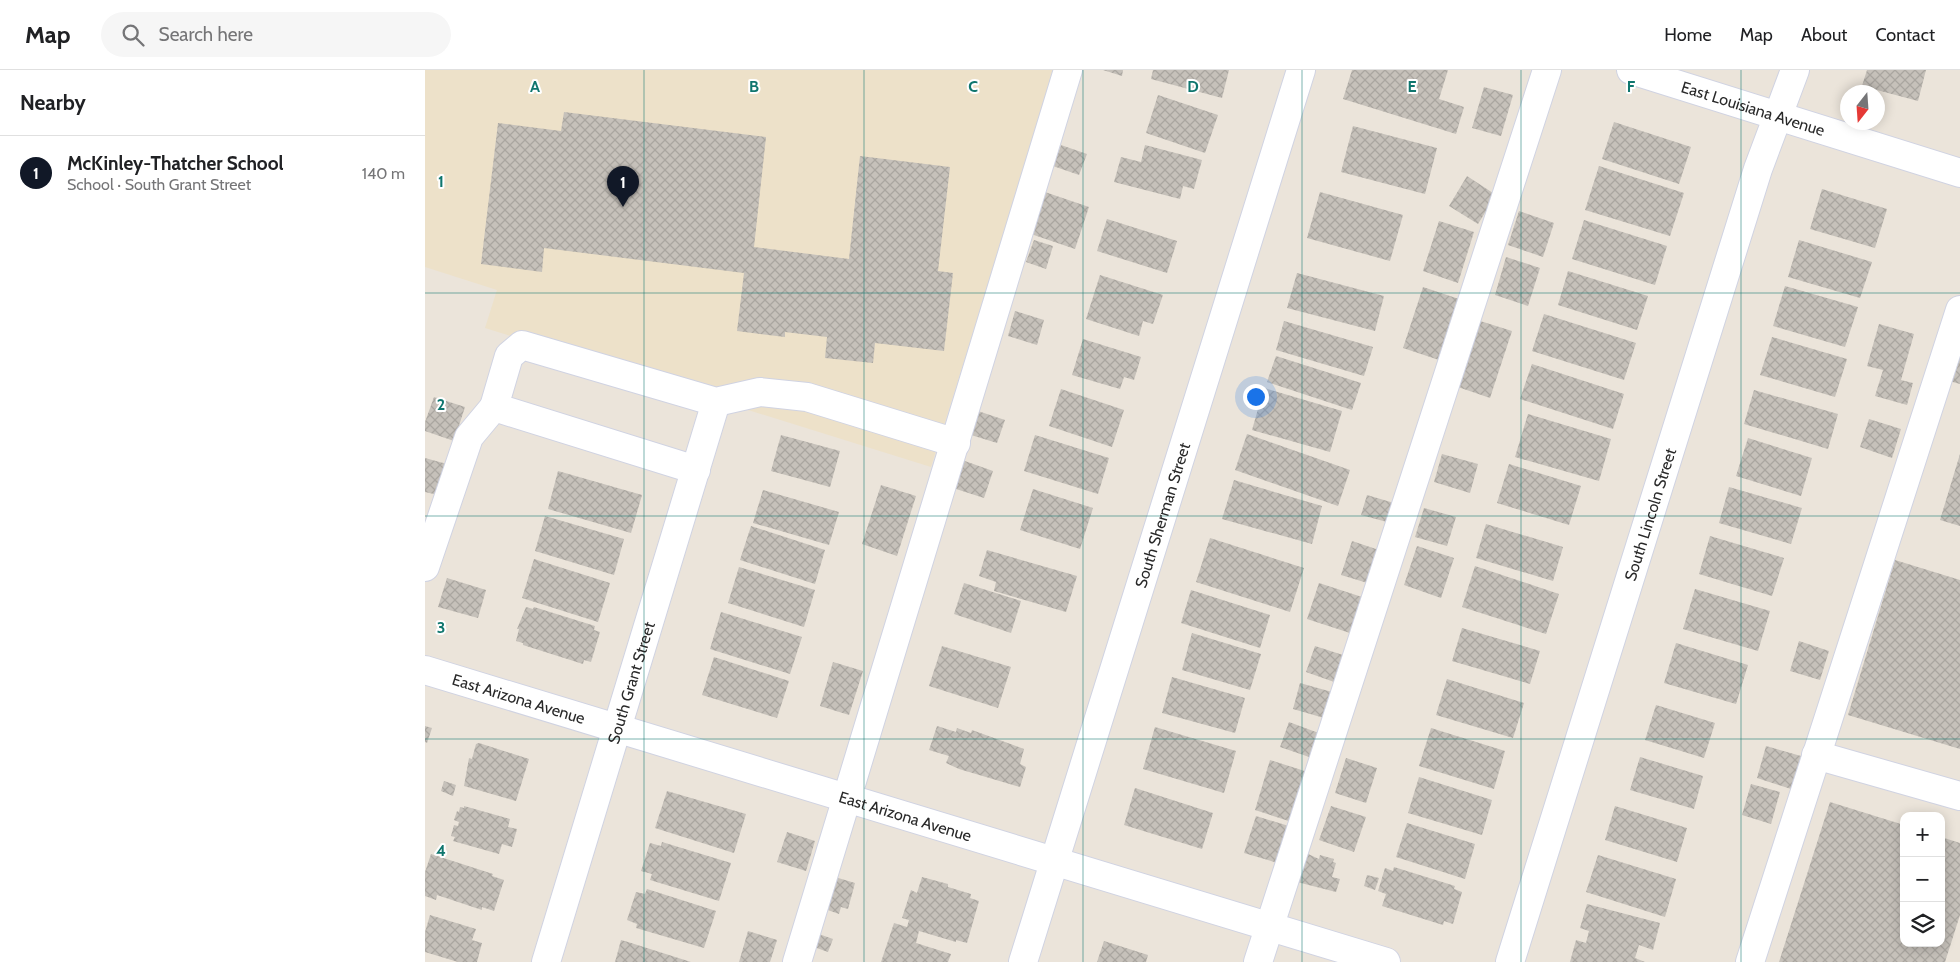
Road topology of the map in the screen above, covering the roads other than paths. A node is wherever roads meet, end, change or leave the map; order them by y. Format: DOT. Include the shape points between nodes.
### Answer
graph roads {
  1 [pos="1068,70"];
  2 [pos="1301,70"];
  3 [pos="1547,70"];
  4 [pos="1631,70"];
  5 [pos="1795,70"];
  6 [pos="1778,116"];
  7 [pos="1960,173"];
  8 [pos="1960,310"];
  9 [pos="716,402"];
  10 [pos="494,407"];
  11 [pos="955,443"];
  12 [pos="695,470"];
  13 [pos="425,567"];
  14 [pos="425,670"];
  15 [pos="617,728"];
  16 [pos="1816,755"];
  17 [pos="1960,796"];
  18 [pos="848,798"];
  19 [pos="1054,861"];
  20 [pos="1268,926"];
  21 [pos="546,962"];
  22 [pos="797,962"];
  23 [pos="1023,962"];
  24 [pos="1258,962"];
  25 [pos="1386,962"];
  26 [pos="1510,962"];
  27 [pos="1750,962"];
  1 -- 11 [label="street"];
  2 -- 19 [label="street, South Sherman Street"];
  3 -- 20 [label="street"];
  4 -- 6 [label="street, East Louisiana Avenue"];
  5 -- 6 [label="street, South Lincoln Street"];
  6 -- 7 [label="street, East Louisiana Avenue"];
  6 -- 26 [label="street, South Lincoln Street" via="1758,169"];
  8 -- 16 [label="street"];
  9 -- 10 [label="street" via="522,345 509,356"];
  9 -- 11 [label="street" via="760,392 807,397"];
  9 -- 12 [label="street, South Grant Street"];
  10 -- 12 [label="street"];
  10 -- 13 [label="street" via="469,437"];
  11 -- 18 [label="street"];
  12 -- 15 [label="street, South Grant Street"];
  14 -- 15 [label="street, East Arizona Avenue"];
  15 -- 18 [label="street, East Arizona Avenue"];
  15 -- 21 [label="street, South Grant Street"];
  16 -- 17 [label="street"];
  16 -- 27 [label="street"];
  18 -- 19 [label="street, East Arizona Avenue"];
  18 -- 22 [label="street"];
  19 -- 20 [label="street, East Arizona Avenue"];
  19 -- 23 [label="street, South Sherman Street"];
  20 -- 24 [label="street"];
  20 -- 25 [label="street, East Arizona Avenue"];
}
